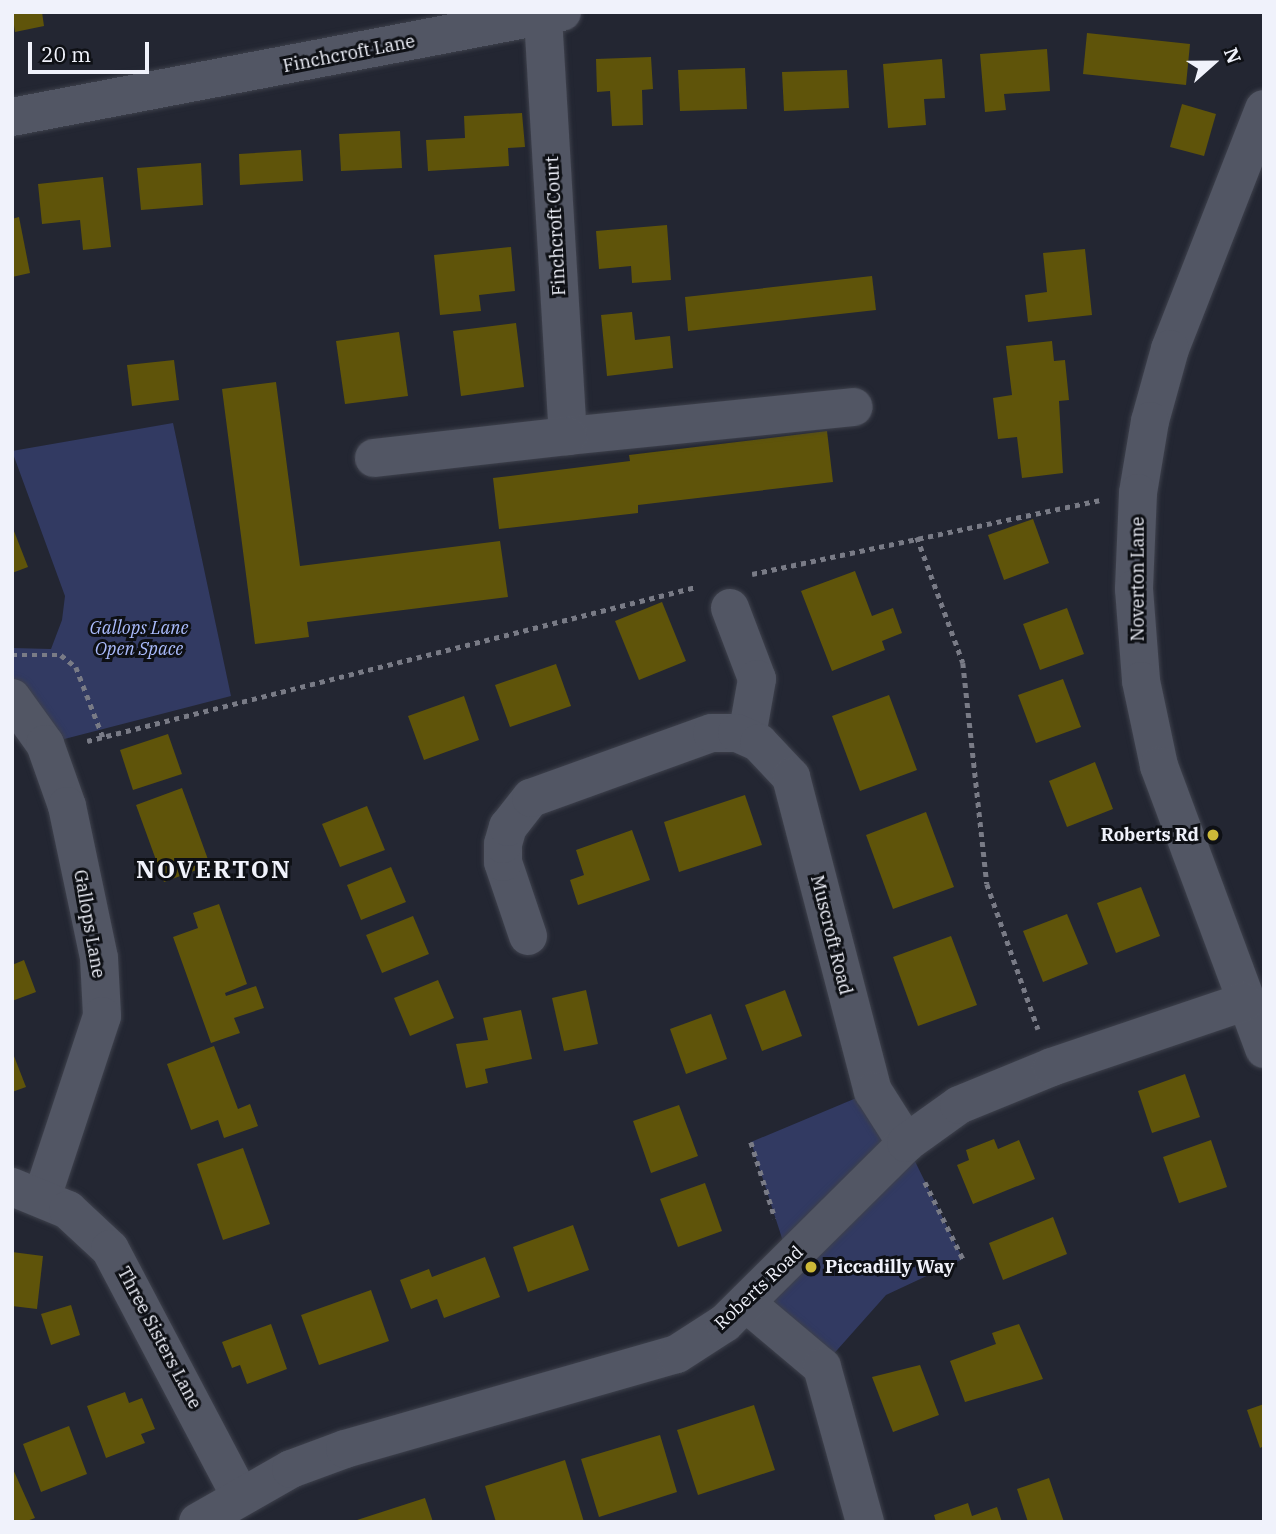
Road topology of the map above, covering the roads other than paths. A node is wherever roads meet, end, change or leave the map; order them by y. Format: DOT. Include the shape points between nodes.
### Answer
graph roads {
  1 [pos="553,14"];
  2 [pos="1264,109"];
  3 [pos="12,117"];
  4 [pos="854,407"];
  5 [pos="568,436"];
  6 [pos="374,458"];
  7 [pos="728,589"];
  8 [pos="12,698"];
  9 [pos="747,736"];
  10 [pos="528,936"];
  11 [pos="1244,1002"];
  12 [pos="1264,1049"];
  13 [pos="906,1143"];
  14 [pos="27,1192"];
  15 [pos="746,1303"];
  16 [pos="240,1496"];
  17 [pos="198,1522"];
  18 [pos="865,1522"];
  1 -- 3 [label="street, Finchcroft Lane"];
  1 -- 5 [label="street, Finchcroft Court"];
  2 -- 11 [label="street, Noverton Lane" via="1170,349 1150,421 1138,493 1135,601 1149,724 1159,766"];
  4 -- 5 [label="street"];
  5 -- 6 [label="street"];
  7 -- 9 [label="street" via="757,679"];
  8 -- 14 [label="street, Gallops Lane" via="48,751 67,806 99,958 102,1016"];
  9 -- 10 [label="street" via="712,733 531,798 508,827 503,844 503,862"];
  9 -- 13 [label="street, Muscroft Road" via="770,750 791,777 873,1091"];
  11 -- 12 [label="street, Noverton Lane"];
  11 -- 13 [label="street, Roberts Road" via="969,1100"];
  13 -- 15 [label="street, Roberts Road"];
  14 -- 16 [label="street, Three Sisters Lane" via="91,1228 110,1248"];
  15 -- 16 [label="street, Roberts Road" via="702,1339 650,1364 345,1448"];
  15 -- 18 [label="street" via="822,1367"];
  16 -- 17 [label="street, Roberts Road"];
}
